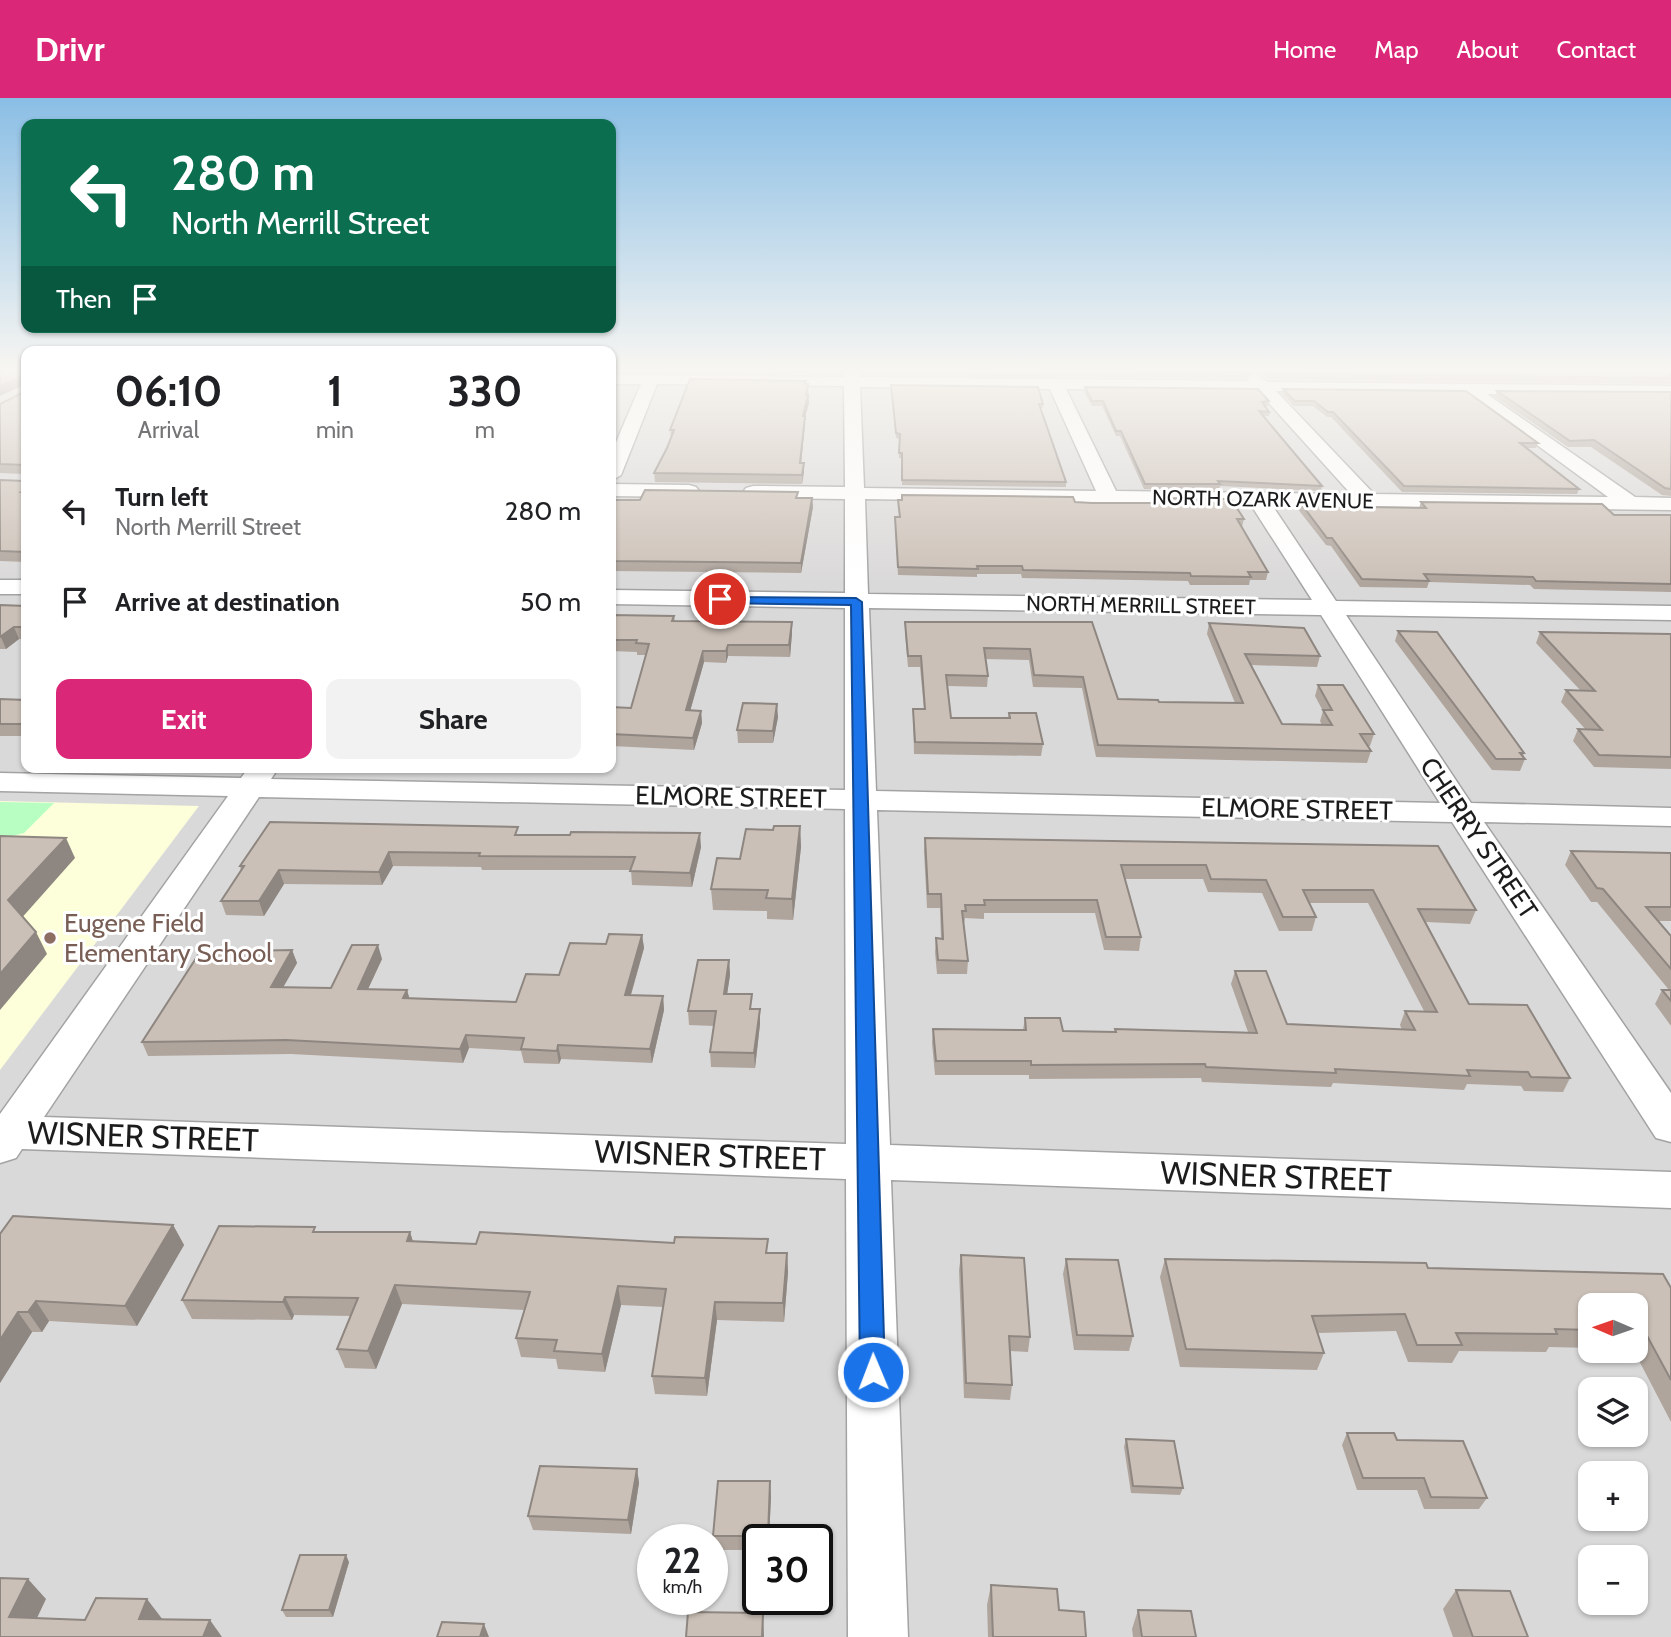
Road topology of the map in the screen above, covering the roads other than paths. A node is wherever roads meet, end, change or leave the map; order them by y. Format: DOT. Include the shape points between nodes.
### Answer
graph roads {
  1 [pos="625,441"];
  2 [pos="854,441"];
  3 [pos="1083,441"];
  4 [pos="1313,441"];
  5 [pos="1543,441"];
  6 [pos="616,463"];
  7 [pos="616,490"];
  8 [pos="706,492"];
  9 [pos="734,492"];
  10 [pos="855,494"];
  11 [pos="1109,497"];
  12 [pos="1258,499"];
  13 [pos="1368,500"];
  14 [pos="1631,504"];
  15 [pos="1671,504"];
  16 [pos="0,587"];
  17 [pos="21,587"];
  18 [pos="616,597"];
  19 [pos="856,602"];
  20 [pos="1328,608"];
  21 [pos="1671,613"];
  22 [pos="256,778"];
  23 [pos="0,782"];
  24 [pos="861,800"];
  25 [pos="1462,813"];
  26 [pos="1671,817"];
  27 [pos="1671,1126"];
  28 [pos="4,1137"];
  29 [pos="868,1161"];
  30 [pos="1671,1190"];
  31 [pos="878,1637"];
  1 -- 6 [label="street"];
  2 -- 10 [label="street"];
  3 -- 11 [label="street"];
  4 -- 13 [label="street"];
  5 -- 14 [label="street"];
  7 -- 8 [label="street"];
  9 -- 10 [label="street, NORTH OZARK AVENUE"];
  10 -- 11 [label="street, NORTH OZARK AVENUE"];
  10 -- 19 [label="street"];
  11 -- 12 [label="street, NORTH OZARK AVENUE"];
  12 -- 13 [label="street, NORTH OZARK AVENUE"];
  12 -- 20 [label="street, CHERRY STREET"];
  13 -- 14 [label="street, NORTH OZARK AVENUE"];
  14 -- 15 [label="street, NORTH OZARK AVENUE"];
  16 -- 17 [label="street"];
  18 -- 19 [label="street, NORTH MERRILL STREET"];
  19 -- 20 [label="street, NORTH MERRILL STREET"];
  19 -- 24 [label="street"];
  20 -- 21 [label="street, NORTH MERRILL STREET"];
  20 -- 25 [label="street, CHERRY STREET"];
  22 -- 23 [label="street, ELMORE STREET"];
  22 -- 24 [label="street, ELMORE STREET"];
  22 -- 28 [label="street"];
  24 -- 25 [label="street, ELMORE STREET"];
  24 -- 29 [label="street"];
  25 -- 26 [label="street, ELMORE STREET"];
  25 -- 27 [label="street, CHERRY STREET"];
  28 -- 29 [label="street, WISNER STREET"];
  29 -- 30 [label="street, WISNER STREET"];
  29 -- 31 [label="street"];
}
